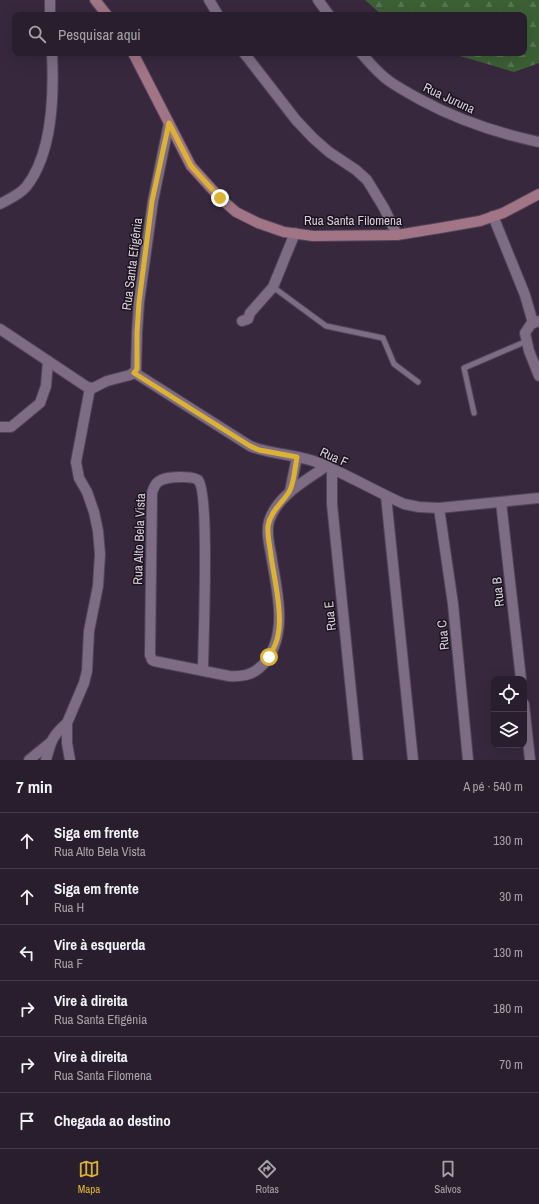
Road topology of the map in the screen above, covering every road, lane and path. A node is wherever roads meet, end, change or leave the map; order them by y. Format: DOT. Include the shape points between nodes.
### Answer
graph roads {
  1 [pos="50,0"];
  2 [pos="95,0"];
  3 [pos="209,0"];
  4 [pos="318,0"];
  5 [pos="50,12"];
  6 [pos="105,12"];
  7 [pos="216,12"];
  8 [pos="327,12"];
  9 [pos="52,56"];
  10 [pos="135,56"];
  11 [pos="246,56"];
  12 [pos="364,56"];
  13 [pos="169,123"];
  14 [pos="539,142"];
  15 [pos="539,194"];
  16 [pos="0,204"];
  17 [pos="493,216"];
  18 [pos="295,233"];
  19 [pos="397,234"];
  20 [pos="273,287"];
  21 [pos="242,321"];
  22 [pos="536,322"];
  23 [pos="0,329"];
  24 [pos="527,341"];
  25 [pos="48,361"];
  26 [pos="134,373"];
  27 [pos="539,376"];
  28 [pos="418,382"];
  29 [pos="90,388"];
  30 [pos="474,413"];
  31 [pos="0,427"];
  32 [pos="297,457"];
  33 [pos="329,468"];
  34 [pos="290,491"];
  35 [pos="386,496"];
  36 [pos="539,498"];
  37 [pos="502,502"];
  38 [pos="439,508"];
  39 [pos="203,670"];
  40 [pos="521,676"];
  41 [pos="525,712"];
  42 [pos="67,723"];
  43 [pos="50,742"];
  44 [pos="29,760"];
  45 [pos="46,760"];
  46 [pos="70,760"];
  47 [pos="358,760"];
  48 [pos="413,760"];
  49 [pos="468,760"];
  50 [pos="530,760"];
  1 -- 5 [label="street"];
  2 -- 6 [label="main road"];
  3 -- 7 [label="street"];
  4 -- 8 [label="street"];
  9 -- 16 [label="street" via="53,87 47,137 35,174 17,195"];
  10 -- 13 [label="main road, Rua Santa Filomena"];
  11 -- 19 [label="street" via="313,138 367,180"];
  12 -- 14 [label="street, Rua Juruna" via="390,82 435,107 499,133"];
  13 -- 18 [label="main road, Rua Santa Filomena" via="191,166 236,212 258,223"];
  13 -- 26 [label="street, Rua Santa Efigênia" via="152,201 139,302 137,369"];
  15 -- 17 [label="main road, Rua Santa Filomena"];
  17 -- 19 [label="main road, Rua Santa Filomena" via="440,228"];
  17 -- 22 [label="street"];
  18 -- 19 [label="main road, Rua Santa Filomena" via="313,236"];
  18 -- 20 [label="street"];
  20 -- 21 [label="street" via="250,313 248,319"];
  20 -- 28 [label="lane" via="326,326 383,338 394,364"];
  22 -- 24 [label="street" via="527,328"];
  23 -- 25 [label="street"];
  24 -- 27 [label="street"];
  24 -- 30 [label="lane" via="464,368"];
  25 -- 29 [label="street"];
  25 -- 31 [label="street" via="46,386 40,403 11,427"];
  26 -- 29 [label="street"];
  26 -- 32 [label="street, Rua F" via="250,446"];
  29 -- 42 [label="street" via="76,462 79,478 87,492 98,531 98,586 89,631 87,671 80,695"];
  32 -- 33 [label="street, Rua F"];
  32 -- 34 [label="street"];
  33 -- 34 [label="street"];
  33 -- 35 [label="street, Rua F"];
  33 -- 47 [label="street, Rua E"];
  34 -- 39 [label="street, Rua Alto Bela Vista" via="275,509 268,526 279,617 279,633 274,648 264,664 241,677"];
  35 -- 38 [label="street, Rua F" via="412,506"];
  35 -- 48 [label="street"];
  36 -- 37 [label="street, Rua F"];
  37 -- 38 [label="street, Rua F"];
  37 -- 40 [label="street, Rua B"];
  38 -- 49 [label="street, Rua C" via="453,604"];
  39 -- 39 [label="street, Rua Alto Bela Vista" via="154,661 150,655 152,493 156,483 161,479 194,478 202,489 205,583"];
  41 -- 50 [label="street"];
  42 -- 43 [label="street"];
  42 -- 46 [label="street"];
  43 -- 44 [label="street"];
  43 -- 45 [label="street"];
}
